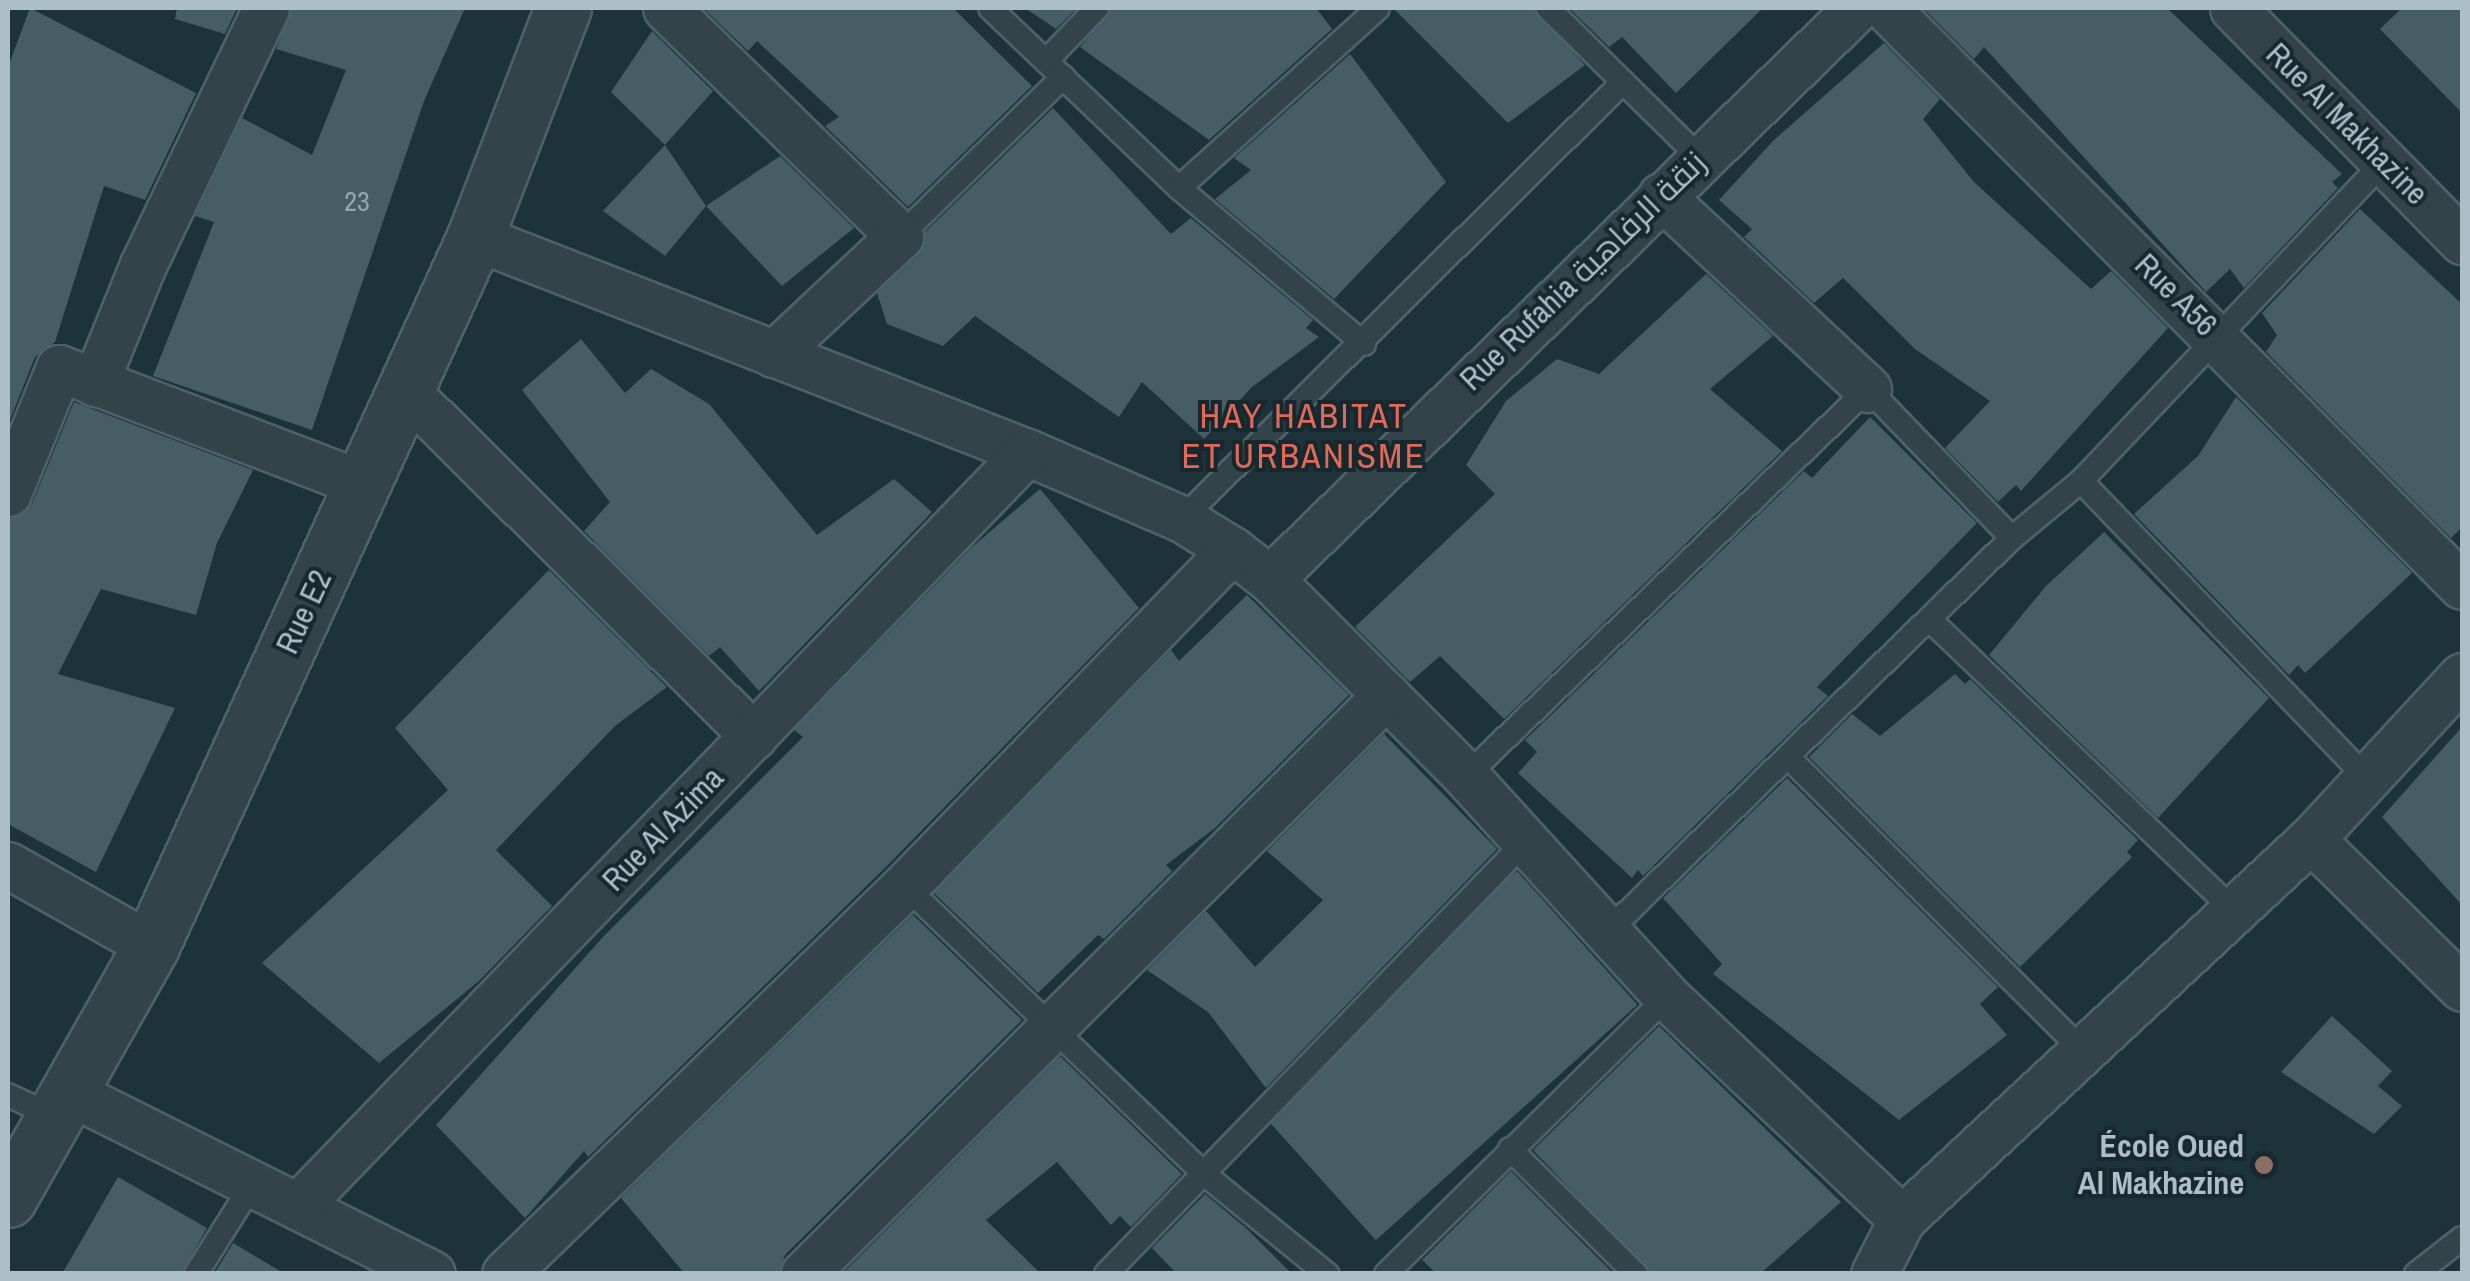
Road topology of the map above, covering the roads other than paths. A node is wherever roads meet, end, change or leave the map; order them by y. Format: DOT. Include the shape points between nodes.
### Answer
graph roads {
  1 [pos="266,8"];
  2 [pos="563,8"];
  3 [pos="666,8"];
  4 [pos="990,8"];
  5 [pos="1098,8"];
  6 [pos="1378,8"];
  7 [pos="1548,8"];
  8 [pos="1857,8"];
  9 [pos="1886,8"];
  10 [pos="2233,8"];
  11 [pos="1054,69"];
  12 [pos="1623,82"];
  13 [pos="1700,158"];
  14 [pos="2384,162"];
  15 [pos="1180,188"];
  16 [pos="1661,196"];
  17 [pos="900,236"];
  18 [pos="475,238"];
  19 [pos="2462,241"];
  20 [pos="2215,334"];
  21 [pos="1364,344"];
  22 [pos="774,354"];
  23 [pos="95,383"];
  24 [pos="1868,388"];
  25 [pos="406,390"];
  26 [pos="1028,452"];
  27 [pos="2080,480"];
  28 [pos="362,484"];
  29 [pos="8,493"];
  30 [pos="1182,519"];
  31 [pos="2012,538"];
  32 [pos="1232,550"];
  33 [pos="1270,579"];
  34 [pos="2462,586"];
  35 [pos="1930,620"];
  36 [pos="2462,676"];
  37 [pos="1386,694"];
  38 [pos="753,736"];
  39 [pos="1790,759"];
  40 [pos="1466,776"];
  41 [pos="2370,780"];
  42 [pos="2311,839"];
  43 [pos="1526,842"];
  44 [pos="8,865"];
  45 [pos="905,886"];
  46 [pos="2232,910"];
  47 [pos="1607,932"];
  48 [pos="151,946"];
  49 [pos="2462,988"];
  50 [pos="1667,997"];
  51 [pos="1051,1030"];
  52 [pos="2084,1052"];
  53 [pos="28,1134"];
  54 [pos="1510,1149"];
  55 [pos="1204,1174"];
  56 [pos="253,1183"];
  57 [pos="300,1206"];
  58 [pos="1902,1219"];
  59 [pos="2462,1238"];
  60 [pos="196,1274"];
  61 [pos="432,1274"];
  62 [pos="506,1274"];
  63 [pos="804,1274"];
  64 [pos="1106,1274"];
  65 [pos="1326,1274"];
  66 [pos="1386,1274"];
  67 [pos="1636,1274"];
  68 [pos="1874,1274"];
  69 [pos="2416,1274"];
  1 -- 23 [label="street" via="143,265"];
  2 -- 18 [label="street, Rue E2"];
  3 -- 17 [label="street"];
  4 -- 11 [label="lane"];
  5 -- 11 [label="lane"];
  6 -- 15 [label="lane"];
  7 -- 12 [label="lane"];
  8 -- 13 [label="street, Rue Rufahia زنقة الرفاهية"];
  9 -- 20 [label="street, Rue A56"];
  10 -- 14 [label="street, Rue Al Makhazine"];
  11 -- 15 [label="lane"];
  11 -- 17 [label="lane"];
  12 -- 13 [label="lane"];
  12 -- 21 [label="lane"];
  13 -- 16 [label="street, Rue Rufahia زنقة الرفاهية"];
  14 -- 19 [label="street, Rue Al Makhazine"];
  14 -- 20 [label="lane"];
  15 -- 21 [label="lane"];
  16 -- 24 [label="street"];
  16 -- 33 [label="street, Rue Rufahia زنقة الرفاهية"];
  17 -- 22 [label="street"];
  18 -- 22 [label="street"];
  18 -- 25 [label="street, Rue E2"];
  20 -- 27 [label="lane"];
  20 -- 34 [label="street, Rue A56"];
  21 -- 30 [label="lane"];
  22 -- 26 [label="street"];
  23 -- 28 [label="street"];
  23 -- 29 [label="street" via="57,370"];
  24 -- 31 [label="lane"];
  24 -- 40 [label="lane"];
  25 -- 28 [label="street, Rue E2"];
  25 -- 38 [label="street"];
  26 -- 30 [label="street"];
  26 -- 38 [label="street, Rue Al Azima"];
  27 -- 31 [label="lane"];
  27 -- 41 [label="lane"];
  28 -- 48 [label="street, Rue E2"];
  30 -- 32 [label="street"];
  31 -- 35 [label="lane"];
  32 -- 33 [label="street"];
  32 -- 45 [label="street"];
  33 -- 37 [label="street"];
  35 -- 39 [label="lane"];
  35 -- 46 [label="lane"];
  36 -- 41 [label="street"];
  37 -- 40 [label="street"];
  37 -- 51 [label="street"];
  38 -- 57 [label="street, Rue Al Azima"];
  39 -- 47 [label="lane"];
  39 -- 52 [label="lane"];
  40 -- 43 [label="street"];
  41 -- 42 [label="street"];
  42 -- 46 [label="street"];
  42 -- 49 [label="street"];
  43 -- 47 [label="street"];
  43 -- 55 [label="lane"];
  44 -- 48 [label="street"];
  45 -- 51 [label="lane"];
  45 -- 62 [label="street"];
  46 -- 52 [label="street"];
  47 -- 50 [label="street"];
  48 -- 53 [label="street, Rue E2"];
  50 -- 54 [label="lane"];
  50 -- 58 [label="street"];
  51 -- 55 [label="lane"];
  51 -- 63 [label="street"];
  52 -- 58 [label="street"];
  53 -- 56 [label="street"];
  54 -- 66 [label="lane"];
  54 -- 67 [label="lane"];
  55 -- 64 [label="lane"];
  55 -- 65 [label="lane"];
  56 -- 57 [label="street"];
  56 -- 60 [label="lane"];
  57 -- 61 [label="street"];
  58 -- 68 [label="street"];
  59 -- 69 [label="lane"];
}
